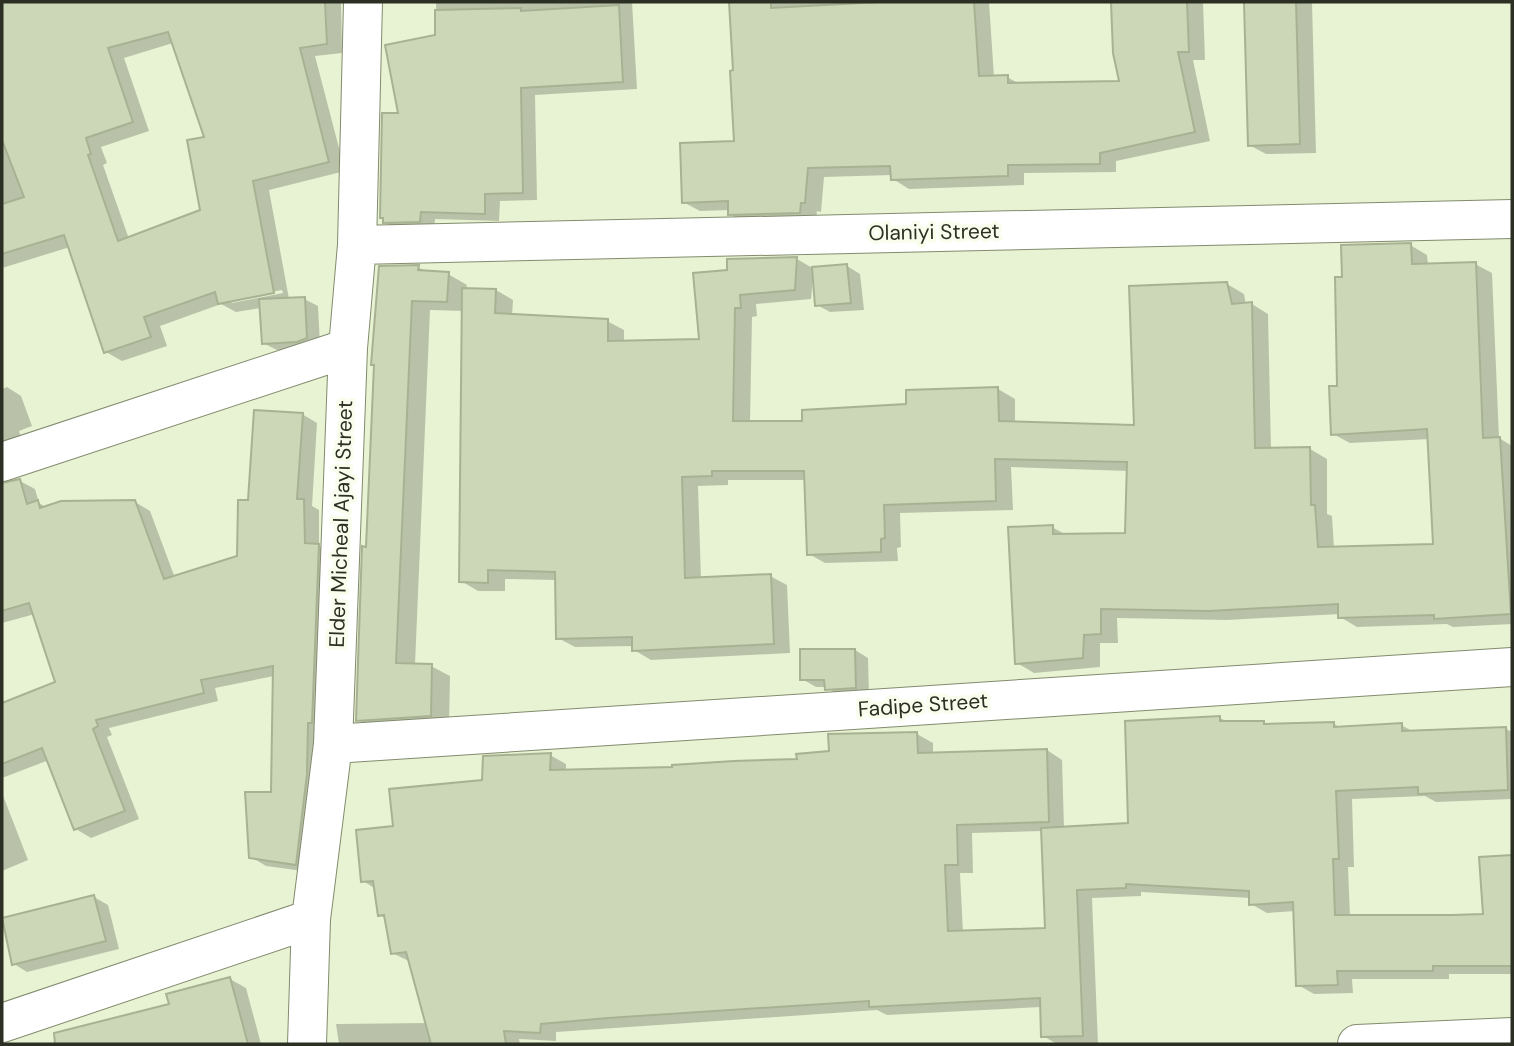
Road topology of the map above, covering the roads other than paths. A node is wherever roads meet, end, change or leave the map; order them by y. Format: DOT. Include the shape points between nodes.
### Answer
graph roads {
  1 [pos="363,2"];
  2 [pos="1512,219"];
  3 [pos="357,246"];
  4 [pos="348,348"];
  5 [pos="2,462"];
  6 [pos="1512,667"];
  7 [pos="333,744"];
  8 [pos="312,919"];
  9 [pos="2,1023"];
  10 [pos="1512,1037"];
  11 [pos="307,1044"];
  12 [pos="1357,1044"];
  1 -- 3 [label="street, Elder Micheal Ajayi Street"];
  2 -- 3 [label="street, Olaniyi Street"];
  3 -- 4 [label="street, Elder Micheal Ajayi Street"];
  4 -- 5 [label="street"];
  4 -- 7 [label="street, Elder Micheal Ajayi Street"];
  6 -- 7 [label="street, Fadipe Street"];
  7 -- 8 [label="street, Elder Micheal Ajayi Street"];
  8 -- 9 [label="street"];
  8 -- 11 [label="street, Elder Micheal Ajayi Street"];
  10 -- 12 [label="street"];
}
